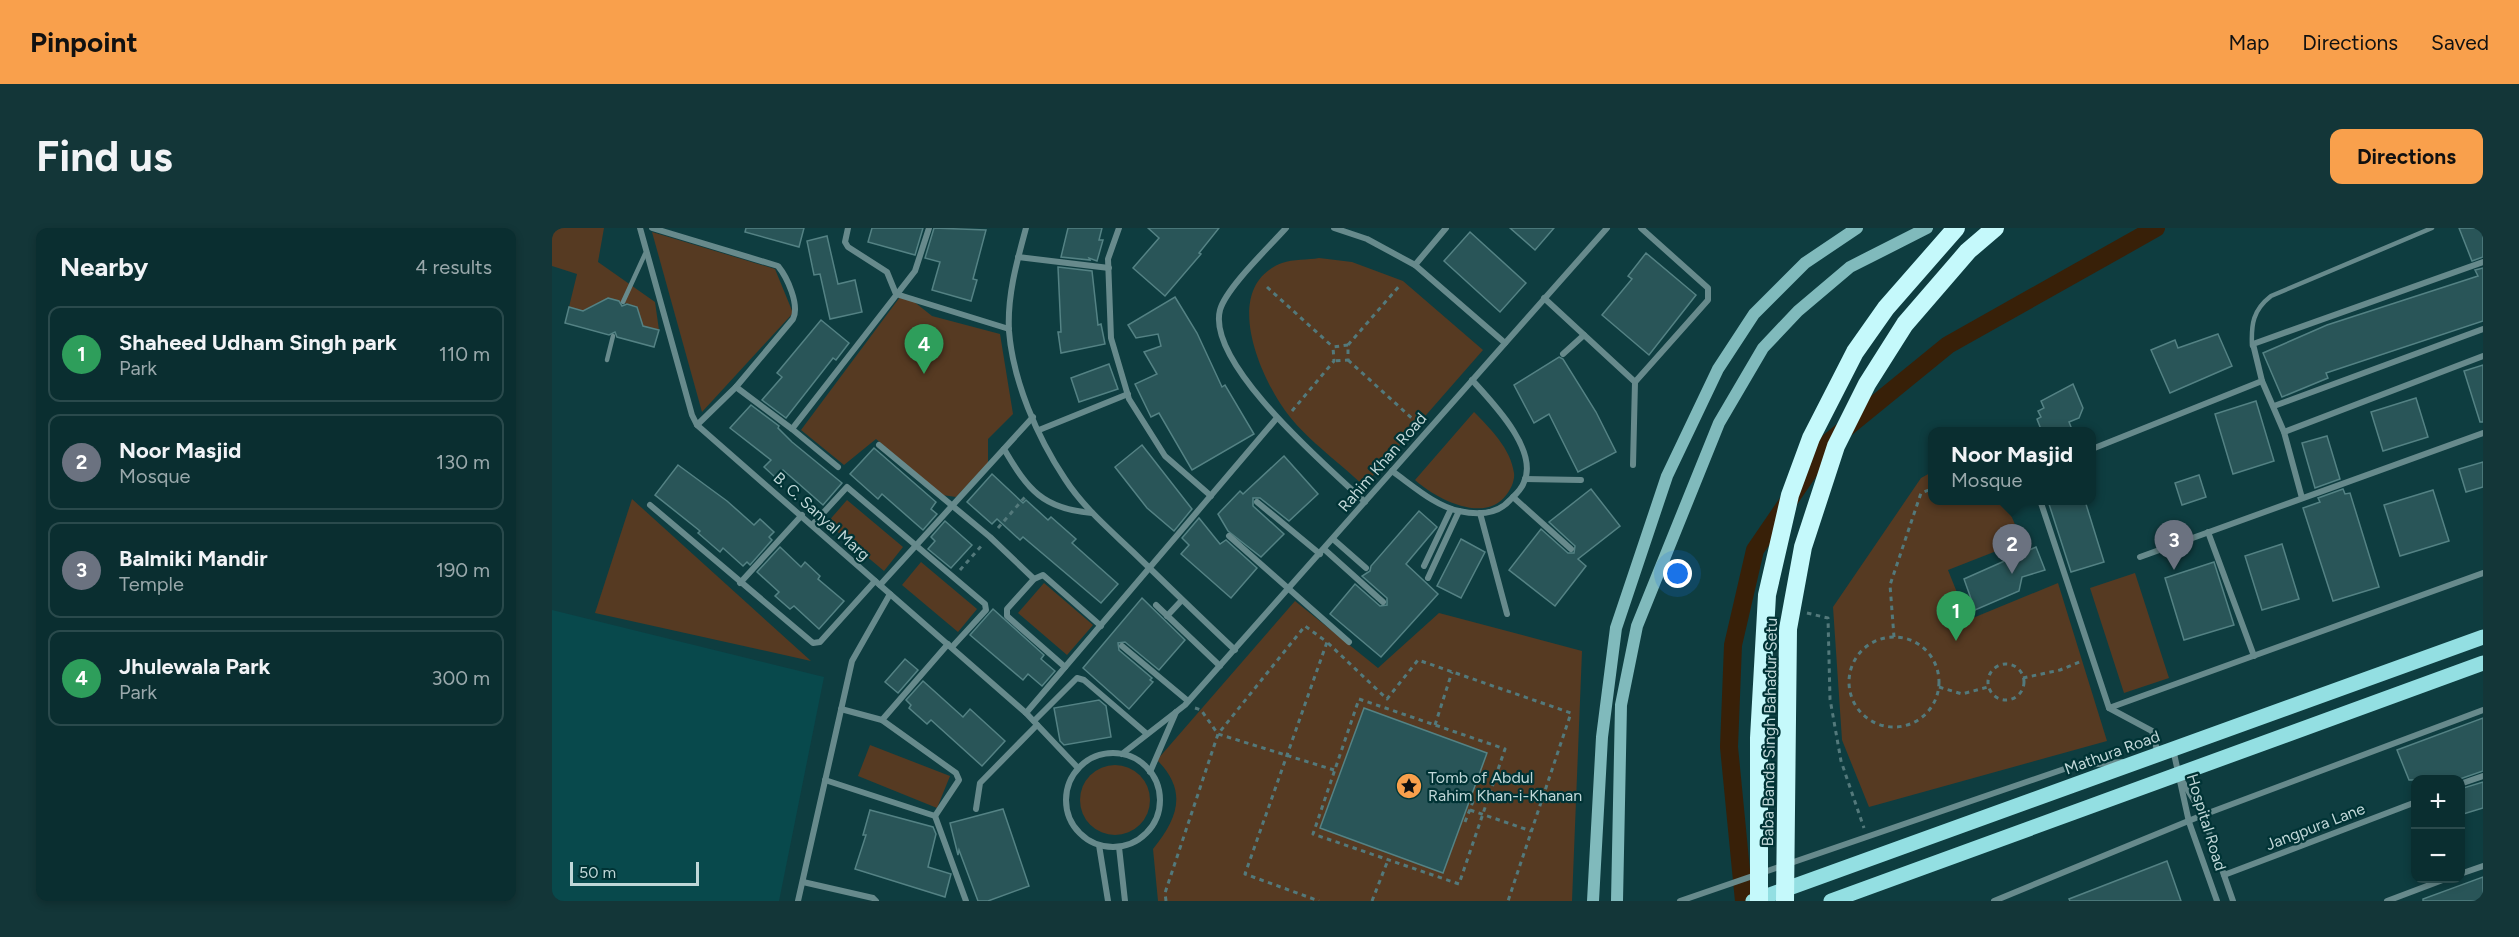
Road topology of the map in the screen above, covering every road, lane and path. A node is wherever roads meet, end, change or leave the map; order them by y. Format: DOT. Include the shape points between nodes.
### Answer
graph roads {
  1 [pos="640,228"];
  2 [pos="652,228"];
  3 [pos="848,228"];
  4 [pos="929,228"];
  5 [pos="1026,228"];
  6 [pos="1119,228"];
  7 [pos="1286,228"];
  8 [pos="1334,228"];
  9 [pos="1446,228"];
  10 [pos="1606,228"];
  11 [pos="1641,228"];
  12 [pos="1857,228"];
  13 [pos="1927,228"];
  14 [pos="1956,228"];
  15 [pos="1995,228"];
  16 [pos="2432,228"];
  17 [pos="645,254"];
  18 [pos="1018,256"];
  19 [pos="2483,262"];
  20 [pos="1415,265"];
  21 [pos="1109,268"];
  22 [pos="1401,284"];
  23 [pos="1267,287"];
  24 [pos="896,294"];
  25 [pos="1545,298"];
  26 [pos="622,302"];
  27 [pos="1009,329"];
  28 [pos="2483,329"];
  29 [pos="1584,335"];
  30 [pos="613,336"];
  31 [pos="1505,343"];
  32 [pos="1348,345"];
  33 [pos="2252,346"];
  34 [pos="1333,347"];
  35 [pos="1563,354"];
  36 [pos="2483,356"];
  37 [pos="607,360"];
  38 [pos="1348,360"];
  39 [pos="1334,361"];
  40 [pos="1472,380"];
  41 [pos="2262,381"];
  42 [pos="1635,382"];
  43 [pos="736,387"];
  44 [pos="1128,394"];
  45 [pos="2274,406"];
  46 [pos="1292,411"];
  47 [pos="1033,417"];
  48 [pos="1276,419"];
  49 [pos="1416,422"];
  50 [pos="698,425"];
  51 [pos="792,429"];
  52 [pos="1039,430"];
  53 [pos="2284,432"];
  54 [pos="2483,433"];
  55 [pos="879,445"];
  56 [pos="2096,447"];
  57 [pos="1004,449"];
  58 [pos="1633,465"];
  59 [pos="837,467"];
  60 [pos="1392,471"];
  61 [pos="1525,479"];
  62 [pos="1581,480"];
  63 [pos="1928,490"];
  64 [pos="1211,496"];
  65 [pos="1513,496"];
  66 [pos="2302,498"];
  67 [pos="1257,502"];
  68 [pos="1365,502"];
  69 [pos="650,505"];
  70 [pos="953,505"];
  71 [pos="2041,505"];
  72 [pos="1451,509"];
  73 [pos="1459,511"];
  74 [pos="1092,513"];
  75 [pos="1480,513"];
  76 [pos="802,515"];
  77 [pos="813,524"];
  78 [pos="2208,532"];
  79 [pos="1229,536"];
  80 [pos="1333,539"];
  81 [pos="916,546"];
  82 [pos="1571,549"];
  83 [pos="1322,551"];
  84 [pos="2140,557"];
  85 [pos="1424,566"];
  86 [pos="1366,568"];
  87 [pos="1150,569"];
  88 [pos="2483,573"];
  89 [pos="1428,578"];
  90 [pos="1034,579"];
  91 [pos="741,583"];
  92 [pos="878,583"];
  93 [pos="1289,588"];
  94 [pos="890,594"];
  95 [pos="1182,600"];
  96 [pos="1383,602"];
  97 [pos="1156,605"];
  98 [pos="1799,610"];
  99 [pos="1507,614"];
  100 [pos="1167,616"];
  101 [pos="1101,626"];
  102 [pos="2483,636"];
  103 [pos="1894,637"];
  104 [pos="1327,642"];
  105 [pos="1349,642"];
  106 [pos="950,645"];
  107 [pos="1122,646"];
  108 [pos="1234,650"];
  109 [pos="2254,656"];
  110 [pos="2092,657"];
  111 [pos="2483,663"];
  112 [pos="1220,666"];
  113 [pos="1065,667"];
  114 [pos="1452,671"];
  115 [pos="2023,678"];
  116 [pos="1939,687"];
  117 [pos="1988,687"];
  118 [pos="1187,703"];
  119 [pos="2109,708"];
  120 [pos="841,709"];
  121 [pos="2483,710"];
  122 [pos="1026,712"];
  123 [pos="1176,712"];
  124 [pos="882,720"];
  125 [pos="1035,723"];
  126 [pos="1435,724"];
  127 [pos="1147,734"];
  128 [pos="1218,734"];
  129 [pos="2173,749"];
  130 [pos="1122,754"];
  131 [pos="1287,755"];
  132 [pos="2158,755"];
  133 [pos="2141,762"];
  134 [pos="1078,768"];
  135 [pos="1334,770"];
  136 [pos="1150,772"];
  137 [pos="2178,773"];
  138 [pos="2483,776"];
  139 [pos="825,780"];
  140 [pos="2465,782"];
  141 [pos="1474,799"];
  142 [pos="2411,804"];
  143 [pos="976,809"];
  144 [pos="1470,810"];
  145 [pos="1483,814"];
  146 [pos="2203,815"];
  147 [pos="935,816"];
  148 [pos="1465,822"];
  149 [pos="2190,822"];
  150 [pos="1531,831"];
  151 [pos="1866,835"];
  152 [pos="1098,845"];
  153 [pos="1119,847"];
  154 [pos="1388,860"];
  155 [pos="2483,866"];
  156 [pos="2465,872"];
  157 [pos="2224,875"];
  158 [pos="803,882"];
  159 [pos="2437,883"];
  160 [pos="798,901"];
  161 [pos="876,901"];
  162 [pos="966,901"];
  163 [pos="1108,901"];
  164 [pos="1125,901"];
  165 [pos="1166,901"];
  166 [pos="1319,901"];
  167 [pos="1372,901"];
  168 [pos="1508,901"];
  169 [pos="1593,901"];
  170 [pos="1617,901"];
  171 [pos="1680,901"];
  172 [pos="1753,901"];
  173 [pos="1759,901"];
  174 [pos="1785,901"];
  175 [pos="1831,901"];
  176 [pos="1994,901"];
  177 [pos="2217,901"];
  178 [pos="2233,901"];
  179 [pos="2387,901"];
  1 -- 17 [label="street, B. C. Sanyal Marg"];
  2 -- 43 [label="street" via="780,268 796,312"];
  3 -- 24 [label="street" via="848,247 887,272"];
  4 -- 24 [label="street" via="915,272"];
  5 -- 18 [label="street"];
  6 -- 21 [label="street" via="1108,259"];
  7 -- 48 [label="street" via="1232,289 1220,310 1221,333 1234,360"];
  8 -- 20 [label="street" via="1367,239"];
  9 -- 20 [label="street"];
  10 -- 25 [label="street, Rahim Khan Road"];
  11 -- 42 [label="street" via="1710,294"];
  12 -- 169 [label="street" via="1805,263 1754,314 1718,369 1667,476 1616,628 1602,737"];
  13 -- 170 [label="street" via="1850,267 1798,311 1763,348 1719,423 1637,626 1621,705"];
  14 -- 173 [label="highway, Baba Banda Singh Bahadur Setu, bridge" via="1886,308 1855,352 1811,438 1790,495 1767,595 1759,738"];
  15 -- 174 [label="highway, Baba Banda Singh Bahadur Setu, bridge" via="1968,251 1905,324 1867,384 1836,446 1803,547 1788,629"];
  16 -- 33 [label="lane" via="2271,296 2255,314"];
  17 -- 26 [label="lane"];
  17 -- 50 [label="street, B. C. Sanyal Marg"];
  18 -- 21 [label="street"];
  18 -- 27 [label="street"];
  19 -- 33 [label="street"];
  20 -- 31 [label="street"];
  21 -- 44 [label="street" via="1111,338"];
  22 -- 32 [label="path"];
  23 -- 34 [label="path"];
  24 -- 27 [label="street"];
  24 -- 51 [label="street"];
  25 -- 29 [label="street"];
  25 -- 31 [label="street, Rahim Khan Road"];
  27 -- 47 [label="street" via="1012,358"];
  28 -- 45 [label="street"];
  29 -- 35 [label="street"];
  29 -- 42 [label="street"];
  30 -- 37 [label="lane"];
  31 -- 40 [label="street, Rahim Khan Road"];
  32 -- 34 [label="path"];
  32 -- 38 [label="path"];
  33 -- 41 [label="street"];
  34 -- 39 [label="path"];
  36 -- 53 [label="street"];
  38 -- 39 [label="path"];
  38 -- 49 [label="path"];
  39 -- 46 [label="path"];
  40 -- 60 [label="street, Rahim Khan Road"];
  40 -- 61 [label="street" via="1502,412 1521,444 1527,468"];
  41 -- 45 [label="street"];
  41 -- 56 [label="street"];
  42 -- 58 [label="street"];
  43 -- 50 [label="street"];
  43 -- 51 [label="street"];
  44 -- 52 [label="street"];
  44 -- 64 [label="street" via="1165,456"];
  45 -- 53 [label="street"];
  47 -- 52 [label="street"];
  47 -- 57 [label="street"];
  48 -- 64 [label="street"];
  48 -- 68 [label="street"];
  50 -- 76 [label="street, B. C. Sanyal Marg"];
  51 -- 59 [label="street"];
  52 -- 74 [label="street" via="1065,479"];
  53 -- 66 [label="street"];
  54 -- 66 [label="street"];
  55 -- 70 [label="street"];
  57 -- 70 [label="street"];
  57 -- 74 [label="street" via="1021,478 1054,506"];
  60 -- 68 [label="street, Rahim Khan Road"];
  60 -- 72 [label="street"];
  61 -- 62 [label="street"];
  61 -- 65 [label="street"];
  63 -- 103 [label="path" via="1921,493 1890,585"];
  64 -- 87 [label="street"];
  65 -- 75 [label="street" via="1499,511"];
  65 -- 82 [label="street"];
  66 -- 78 [label="street"];
  67 -- 83 [label="street"];
  68 -- 80 [label="street, Rahim Khan Road"];
  69 -- 91 [label="street"];
  70 -- 81 [label="street"];
  70 -- 90 [label="street"];
  71 -- 110 [label="street"];
  72 -- 73 [label="street"];
  72 -- 85 [label="street"];
  73 -- 75 [label="street"];
  73 -- 89 [label="street"];
  74 -- 87 [label="street"];
  75 -- 99 [label="street"];
  76 -- 77 [label="street, B. C. Sanyal Marg"];
  76 -- 91 [label="street"];
  77 -- 81 [label="street" via="847,487"];
  77 -- 92 [label="street, B. C. Sanyal Marg"];
  78 -- 84 [label="street"];
  78 -- 109 [label="street"];
  79 -- 93 [label="street"];
  80 -- 83 [label="street, Rahim Khan Road"];
  80 -- 86 [label="street"];
  81 -- 92 [label="street"];
  81 -- 106 [label="street" via="986,606"];
  83 -- 93 [label="street, Rahim Khan Road"];
  83 -- 96 [label="street"];
  87 -- 95 [label="street"];
  87 -- 101 [label="street"];
  88 -- 109 [label="street"];
  90 -- 101 [label="street" via="1047,576"];
  90 -- 113 [label="street" via="1005,613"];
  91 -- 92 [label="street" via="810,641 818,643"];
  92 -- 94 [label="street, B. C. Sanyal Marg"];
  93 -- 105 [label="street"];
  93 -- 108 [label="street, Rahim Khan Road"];
  94 -- 106 [label="street, B. C. Sanyal Marg"];
  94 -- 120 [label="street" via="852,661"];
  95 -- 100 [label="street"];
  95 -- 108 [label="street"];
  97 -- 100 [label="street"];
  98 -- 151 [label="path" via="1828,618 1830,699 1837,740"];
  100 -- 112 [label="street"];
  101 -- 113 [label="street"];
  102 -- 129 [label="main road, Mathura Road"];
  103 -- 116 [label="path" via="1924,648 1936,666"];
  103 -- 116 [label="path" via="1864,648 1852,666 1852,698 1864,716 1884,726 1915,722 1931,707"];
  104 -- 114 [label="path" via="1387,699 1418,660"];
  104 -- 128 [label="path" via="1305,626"];
  104 -- 131 [label="path"];
  106 -- 122 [label="street, B. C. Sanyal Marg"];
  106 -- 124 [label="street"];
  107 -- 118 [label="street"];
  108 -- 112 [label="street, Rahim Khan Road"];
  109 -- 119 [label="street"];
  110 -- 115 [label="path" via="2060,670"];
  110 -- 119 [label="street"];
  111 -- 137 [label="main road"];
  112 -- 118 [label="street, Rahim Khan Road"];
  113 -- 122 [label="street"];
  114 -- 126 [label="path"];
  114 -- 150 [label="path" via="1571,712"];
  115 -- 117 [label="path" via="2015,667 2001,665 1990,673"];
  115 -- 117 [label="path" via="2022,692 2011,700 1997,698"];
  116 -- 117 [label="path" via="1962,694"];
  118 -- 123 [label="street, Rahim Khan Road"];
  118 -- 128 [label="path" via="1201,710"];
  119 -- 132 [label="street" via="2152,731"];
  120 -- 124 [label="street"];
  120 -- 139 [label="street"];
  121 -- 146 [label="street"];
  122 -- 125 [label="street, B. C. Sanyal Marg"];
  123 -- 127 [label="street, Rahim Khan Road"];
  123 -- 136 [label="street, Rahim Khan Road"];
  124 -- 147 [label="street" via="958,777"];
  125 -- 127 [label="street" via="1077,678"];
  125 -- 134 [label="street, B. C. Sanyal Marg"];
  125 -- 143 [label="street" via="980,783"];
  126 -- 135 [label="path" via="1359,699"];
  126 -- 145 [label="path" via="1505,749"];
  127 -- 130 [label="street, Rahim Khan Road"];
  128 -- 131 [label="path"];
  128 -- 165 [label="path" via="1165,893"];
  129 -- 132 [label="main road, Mathura Road"];
  129 -- 137 [label="street, Hospital Road"];
  130 -- 134 [label="street" via="1098,756"];
  130 -- 136 [label="street" via="1137,759"];
  131 -- 135 [label="path"];
  131 -- 166 [label="path" via="1245,874"];
  132 -- 133 [label="main road, Mathura Road"];
  133 -- 151 [label="street" via="2073,766"];
  133 -- 172 [label="main road, Mathura Road, bridge"];
  134 -- 152 [label="street" via="1070,780 1066,808 1079,834"];
  135 -- 154 [label="path" via="1313,834"];
  136 -- 153 [label="street" via="1160,795 1154,823 1145,835"];
  137 -- 146 [label="street"];
  137 -- 149 [label="street, Hospital Road"];
  137 -- 175 [label="main road"];
  138 -- 140 [label="street"];
  139 -- 147 [label="street"];
  139 -- 158 [label="street"];
  141 -- 144 [label="path"];
  142 -- 157 [label="street, Jangpura Lane"];
  144 -- 145 [label="path"];
  144 -- 148 [label="path"];
  145 -- 150 [label="path"];
  145 -- 154 [label="path" via="1459,884"];
  146 -- 149 [label="street"];
  146 -- 157 [label="street"];
  147 -- 162 [label="street"];
  149 -- 176 [label="street"];
  149 -- 177 [label="street, Hospital Road"];
  150 -- 168 [label="path"];
  151 -- 171 [label="street, bridge"];
  152 -- 153 [label="street"];
  152 -- 163 [label="street"];
  153 -- 164 [label="street"];
  154 -- 167 [label="path"];
  155 -- 156 [label="street"];
  157 -- 178 [label="street"];
  158 -- 160 [label="street"];
  158 -- 161 [label="street"];
  159 -- 179 [label="street"];
}
